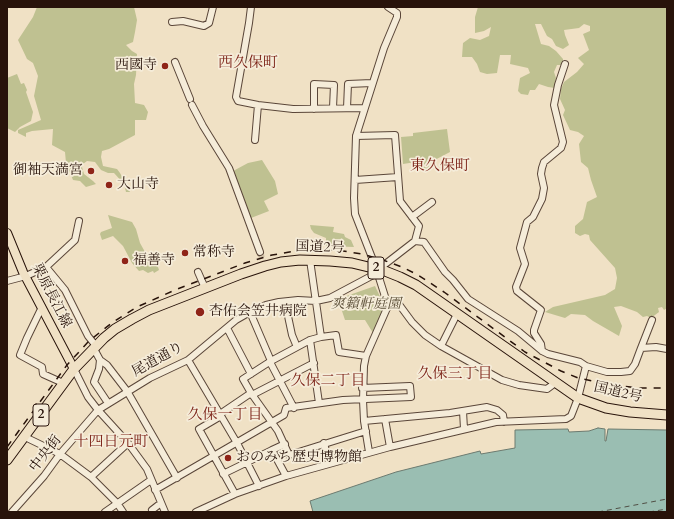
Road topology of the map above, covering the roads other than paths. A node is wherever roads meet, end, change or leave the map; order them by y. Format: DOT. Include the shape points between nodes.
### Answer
graph roads {
  1 [pos="213,7"];
  2 [pos="251,7"];
  3 [pos="388,7"];
  4 [pos="172,22"];
  5 [pos="175,62"];
  6 [pos="565,64"];
  7 [pos="372,83"];
  8 [pos="258,105"];
  9 [pos="333,108"];
  10 [pos="347,108"];
  11 [pos="364,108"];
  12 [pos="314,109"];
  13 [pos="356,136"];
  14 [pos="255,140"];
  15 [pos="398,177"];
  16 [pos="355,180"];
  17 [pos="432,202"];
  18 [pos="412,216"];
  19 [pos="79,221"];
  20 [pos="7,233"];
  21 [pos="415,241"];
  22 [pos="260,252"];
  23 [pos="310,260"];
  24 [pos="46,267"];
  25 [pos="377,271"];
  26 [pos="198,272"];
  27 [pos="26,276"];
  28 [pos="7,281"];
  29 [pos="205,288"];
  30 [pos="387,300"];
  31 [pos="316,301"];
  32 [pos="285,302"];
  33 [pos="42,306"];
  34 [pos="250,312"];
  35 [pos="457,314"];
  36 [pos="652,320"];
  37 [pos="227,328"];
  38 [pos="321,337"];
  39 [pos="310,340"];
  40 [pos="441,346"];
  41 [pos="95,347"];
  42 [pos="297,347"];
  43 [pos="641,348"];
  44 [pos="667,349"];
  45 [pos="542,351"];
  46 [pos="366,356"];
  47 [pos="100,360"];
  48 [pos="188,360"];
  49 [pos="271,362"];
  50 [pos="314,363"];
  51 [pos="586,366"];
  52 [pos="74,369"];
  53 [pos="251,374"];
  54 [pos="280,380"];
  55 [pos="94,382"];
  56 [pos="63,383"];
  57 [pos="555,383"];
  58 [pos="83,386"];
  59 [pos="362,388"];
  60 [pos="127,391"];
  61 [pos="252,394"];
  62 [pos="578,398"];
  63 [pos="362,400"];
  64 [pos="108,403"];
  65 [pos="319,404"];
  66 [pos="294,408"];
  67 [pos="98,410"];
  68 [pos="463,411"];
  69 [pos="221,415"];
  70 [pos="667,415"];
  71 [pos="385,419"];
  72 [pos="364,421"];
  73 [pos="271,422"];
  74 [pos="504,422"];
  75 [pos="464,430"];
  76 [pos="366,431"];
  77 [pos="25,437"];
  78 [pos="128,443"];
  79 [pos="237,443"];
  80 [pos="285,444"];
  81 [pos="324,444"];
  82 [pos="390,447"];
  83 [pos="272,450"];
  84 [pos="369,452"];
  85 [pos="60,454"];
  86 [pos="213,456"];
  87 [pos="7,460"];
  88 [pos="247,463"];
  89 [pos="329,463"];
  90 [pos="223,474"];
  91 [pos="286,476"];
  92 [pos="91,477"];
  93 [pos="177,478"];
  94 [pos="151,480"];
  95 [pos="259,486"];
  96 [pos="155,490"];
  97 [pos="235,494"];
  98 [pos="117,503"];
  99 [pos="161,503"];
  100 [pos="152,511"];
  101 [pos="12,512"];
  102 [pos="105,512"];
  103 [pos="123,512"];
  104 [pos="166,512"];
  105 [pos="196,512"];
  1 -- 4 [label="street" via="209,23 204,26 183,21"];
  2 -- 8 [label="street" via="236,97 238,101"];
  3 -- 7 [label="street" via="397,13 397,17"];
  5 -- 22 [label="street" via="203,126 229,168"];
  6 -- 45 [label="street" via="554,106 563,142 561,148 544,162 542,168 542,199 533,217 527,222 520,248 525,264 516,287 517,291 541,310 534,333"];
  7 -- 10 [label="street" via="348,84"];
  7 -- 11 [label="street"];
  8 -- 12 [label="street"];
  8 -- 14 [label="street"];
  9 -- 10 [label="street"];
  9 -- 12 [label="street"];
  9 -- 12 [label="street" via="334,85 314,84"];
  10 -- 11 [label="street"];
  11 -- 13 [label="street"];
  13 -- 15 [label="street" via="395,135"];
  13 -- 16 [label="street"];
  15 -- 16 [label="street"];
  15 -- 18 [label="street" via="400,201"];
  16 -- 25 [label="street" via="355,214"];
  17 -- 18 [label="street"];
  18 -- 21 [label="street" via="419,226"];
  19 -- 24 [label="street" via="75,240"];
  20 -- 27 [label="main road, 栗原長江線"];
  21 -- 25 [label="street, 尾道通り"];
  21 -- 45 [label="street" via="424,242 444,272 468,299 518,331"];
  23 -- 25 [label="highway, 国道2号 / 2" via="342,262"];
  23 -- 29 [label="highway, 国道2号 / 2" via="264,264"];
  23 -- 31 [label="street"];
  24 -- 27 [label="street"];
  24 -- 41 [label="street" via="65,290"];
  25 -- 30 [label="street"];
  25 -- 31 [label="street, 尾道通り" via="330,298"];
  25 -- 35 [label="highway, 国道2号 / 2" via="400,277 416,285"];
  26 -- 29 [label="street"];
  27 -- 28 [label="street"];
  27 -- 33 [label="main road, 栗原長江線"];
  29 -- 41 [label="highway, 国道2号 / 2" via="132,318 108,334"];
  30 -- 40 [label="street" via="398,303 412,322"];
  30 -- 46 [label="street" via="387,308"];
  31 -- 32 [label="street, 尾道通り"];
  31 -- 38 [label="street"];
  32 -- 34 [label="street, 尾道通り" via="266,305"];
  32 -- 42 [label="street"];
  33 -- 52 [label="main road, 栗原長江線"];
  33 -- 56 [label="street" via="20,354 42,367 43,374"];
  34 -- 37 [label="street, 尾道通り"];
  34 -- 49 [label="street"];
  35 -- 40 [label="street"];
  35 -- 57 [label="highway, 国道2号 / 2"];
  36 -- 43 [label="street"];
  37 -- 48 [label="street, 尾道通り"];
  37 -- 53 [label="street"];
  38 -- 39 [label="street"];
  38 -- 46 [label="street" via="336,335 339,352"];
  39 -- 42 [label="street"];
  39 -- 50 [label="street"];
  40 -- 57 [label="street" via="502,380 547,389"];
  41 -- 47 [label="street"];
  41 -- 52 [label="highway, 国道2号 / 2"];
  42 -- 49 [label="street"];
  43 -- 44 [label="street" via="656,346"];
  43 -- 51 [label="street" via="636,364 630,371 607,372"];
  45 -- 51 [label="street"];
  46 -- 59 [label="street"];
  47 -- 55 [label="street"];
  47 -- 60 [label="street"];
  48 -- 60 [label="street, 尾道通り"];
  48 -- 69 [label="street"];
  49 -- 53 [label="street"];
  49 -- 54 [label="street"];
  50 -- 54 [label="street"];
  50 -- 65 [label="street"];
  51 -- 62 [label="street"];
  52 -- 56 [label="highway, 国道2号 / 2"];
  52 -- 58 [label="street"];
  53 -- 61 [label="street" via="243,379"];
  54 -- 61 [label="street"];
  54 -- 66 [label="street"];
  55 -- 58 [label="street"];
  55 -- 64 [label="street"];
  56 -- 77 [label="highway, 国道2号 / 2"];
  57 -- 62 [label="highway, 国道2号 / 2"];
  58 -- 67 [label="street"];
  59 -- 63 [label="street"];
  59 -- 63 [label="street" via="410,386 411,397"];
  60 -- 64 [label="street, 尾道通り"];
  60 -- 93 [label="street"];
  61 -- 69 [label="street"];
  61 -- 73 [label="street"];
  62 -- 70 [label="highway, 国道2号 / 2" via="606,408"];
  62 -- 74 [label="street" via="571,416 566,419"];
  63 -- 65 [label="street"];
  63 -- 72 [label="street"];
  64 -- 67 [label="street, 尾道通り"];
  65 -- 66 [label="street"];
  66 -- 73 [label="street" via="286,408 284,415"];
  67 -- 78 [label="street"];
  67 -- 85 [label="street, 中央街"];
  68 -- 71 [label="street"];
  68 -- 74 [label="street" via="488,407 503,415"];
  68 -- 75 [label="street"];
  69 -- 79 [label="street"];
  69 -- 86 [label="street" via="199,429"];
  71 -- 72 [label="street"];
  71 -- 82 [label="street"];
  72 -- 76 [label="street"];
  73 -- 79 [label="street"];
  73 -- 80 [label="street"];
  74 -- 75 [label="street"];
  75 -- 82 [label="street"];
  76 -- 81 [label="street"];
  76 -- 84 [label="street"];
  77 -- 85 [label="street"];
  77 -- 87 [label="highway, 国道2号 / 2"];
  78 -- 92 [label="street"];
  78 -- 94 [label="street"];
  79 -- 86 [label="street"];
  79 -- 88 [label="street"];
  80 -- 81 [label="street" via="289,455"];
  80 -- 83 [label="street"];
  81 -- 89 [label="street"];
  82 -- 84 [label="street"];
  83 -- 88 [label="street"];
  83 -- 91 [label="street"];
  84 -- 89 [label="street"];
  85 -- 92 [label="street"];
  85 -- 101 [label="street, 中央街"];
  86 -- 90 [label="street"];
  86 -- 93 [label="street"];
  88 -- 90 [label="street"];
  88 -- 95 [label="street"];
  89 -- 91 [label="street"];
  90 -- 97 [label="street"];
  91 -- 95 [label="street"];
  92 -- 98 [label="street"];
  93 -- 96 [label="street"];
  94 -- 96 [label="street"];
  94 -- 98 [label="street"];
  95 -- 97 [label="street"];
  96 -- 99 [label="street"];
  97 -- 105 [label="street"];
  98 -- 102 [label="street"];
  98 -- 103 [label="street"];
  99 -- 100 [label="street"];
  99 -- 104 [label="street"];
}
